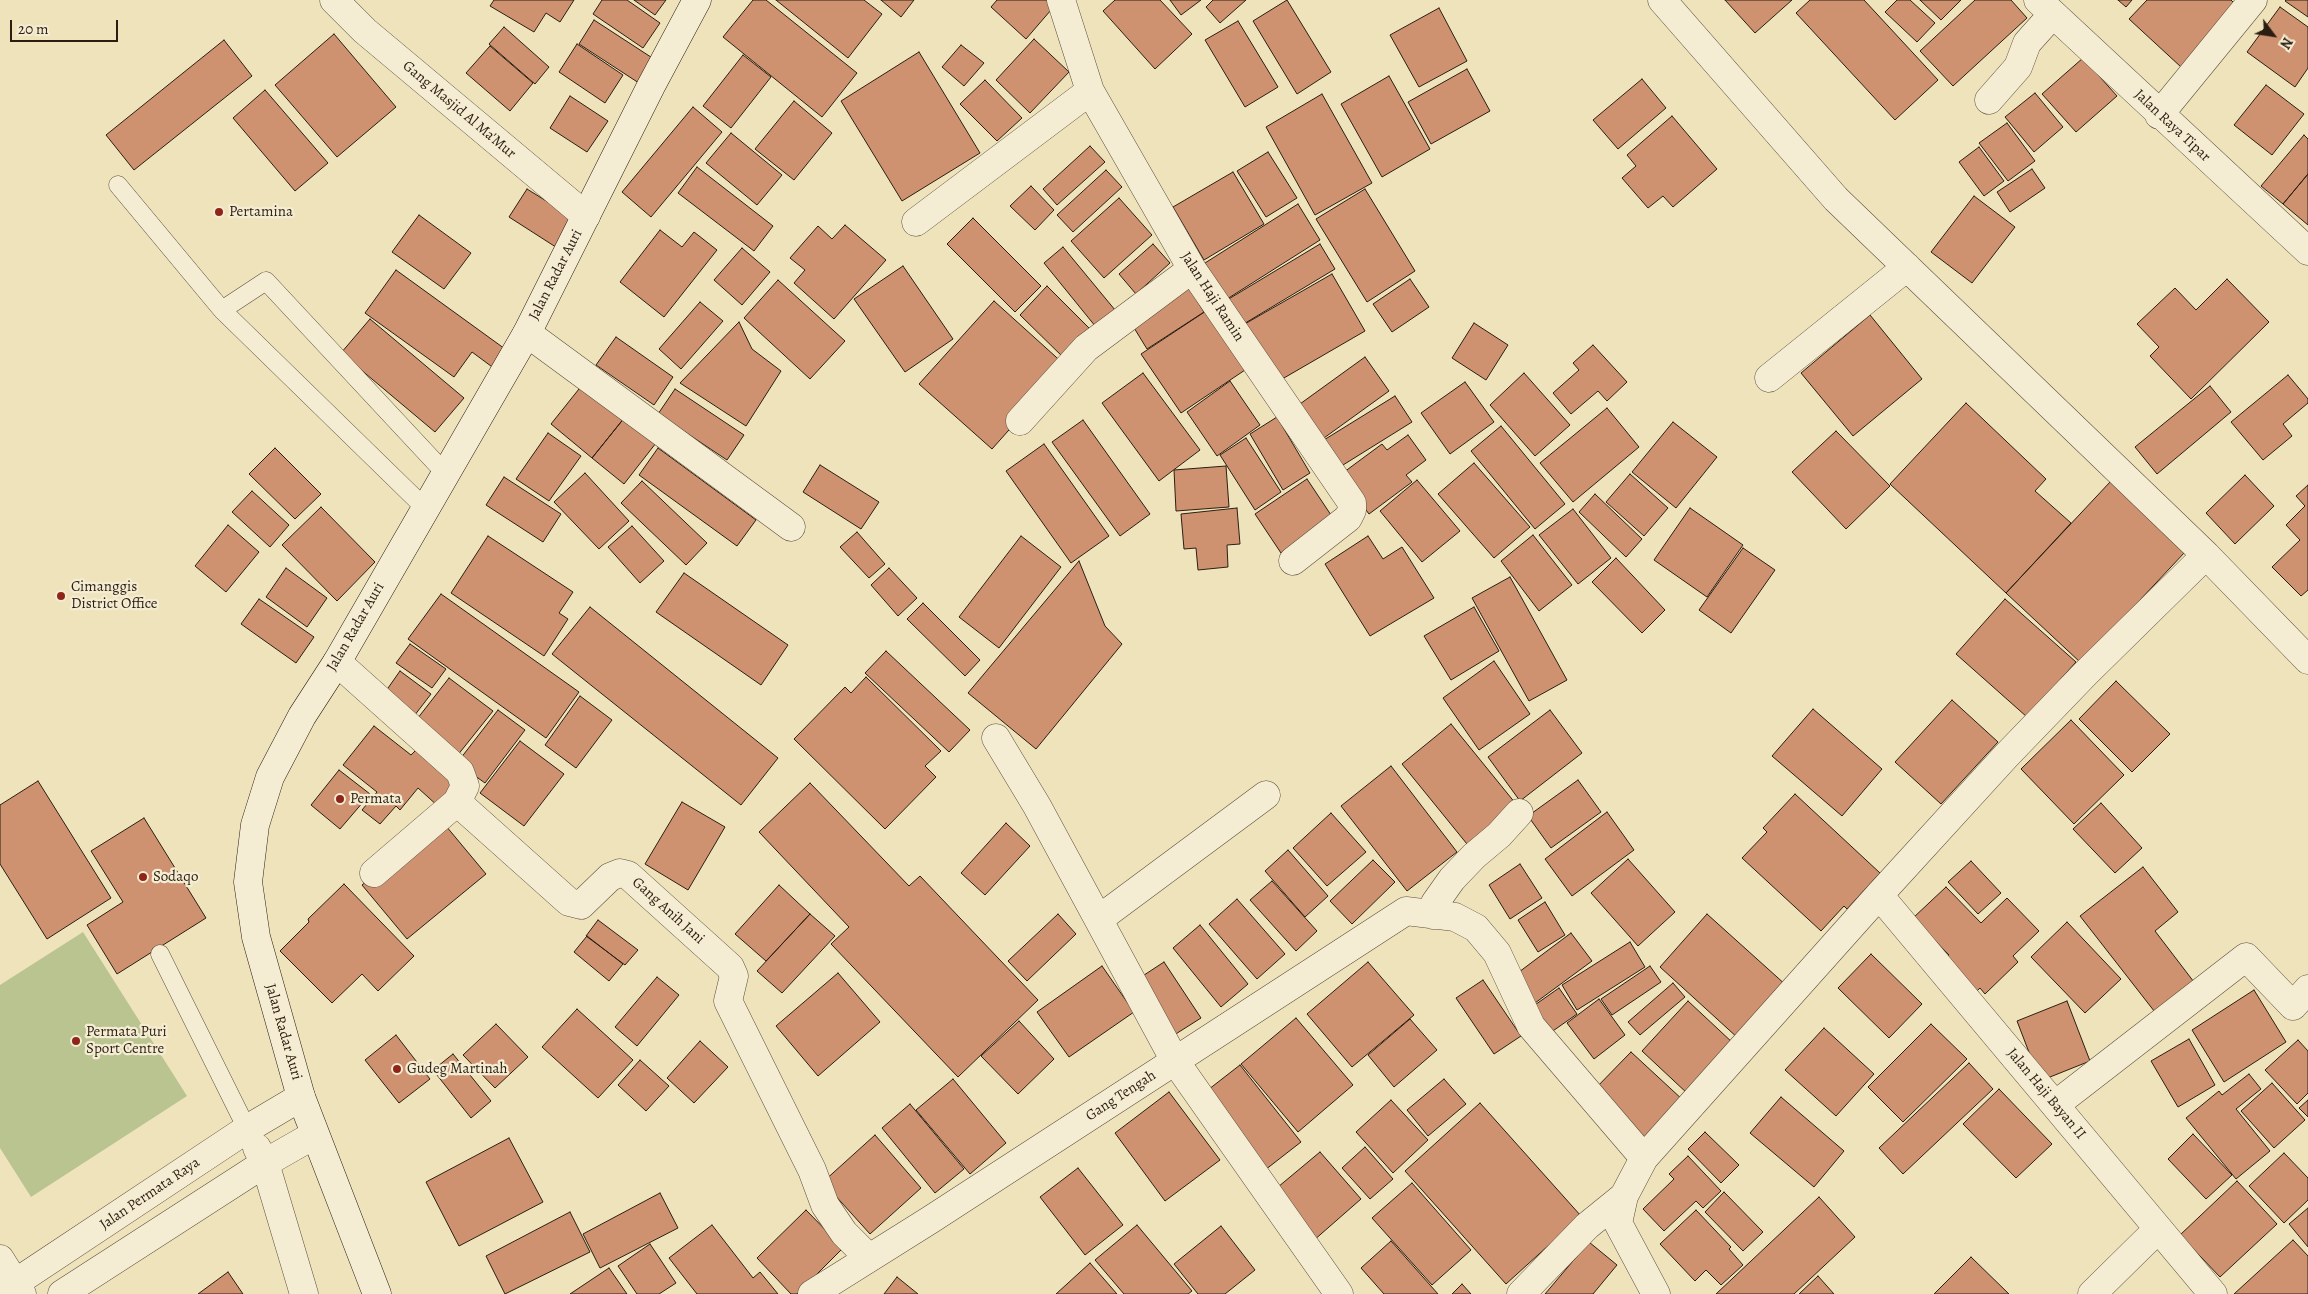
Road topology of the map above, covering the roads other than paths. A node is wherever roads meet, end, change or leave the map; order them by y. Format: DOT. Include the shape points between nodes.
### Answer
graph roads {
  1 [pos="334,0"];
  2 [pos="696,0"];
  3 [pos="1061,0"];
  4 [pos="1662,0"];
  5 [pos="2253,0"];
  6 [pos="2045,7"];
  7 [pos="1090,91"];
  8 [pos="1989,100"];
  9 [pos="2159,115"];
  10 [pos="118,185"];
  11 [pos="586,216"];
  12 [pos="916,222"];
  13 [pos="2308,251"];
  14 [pos="1908,267"];
  15 [pos="1192,269"];
  16 [pos="222,310"];
  17 [pos="527,333"];
  18 [pos="1769,378"];
  19 [pos="1020,421"];
  20 [pos="445,473"];
  21 [pos="425,508"];
  22 [pos="791,527"];
  23 [pos="2206,555"];
  24 [pos="1293,561"];
  25 [pos="2308,660"];
  26 [pos="337,662"];
  27 [pos="996,738"];
  28 [pos="1266,795"];
  29 [pos="457,802"];
  30 [pos="1519,812"];
  31 [pos="374,873"];
  32 [pos="1879,895"];
  33 [pos="1433,915"];
  34 [pos="1099,919"];
  35 [pos="160,954"];
  36 [pos="2308,989"];
  37 [pos="1175,1061"];
  38 [pos="301,1097"];
  39 [pos="2055,1105"];
  40 [pos="247,1129"];
  41 [pos="314,1135"];
  42 [pos="1644,1158"];
  43 [pos="265,1164"];
  44 [pos="1624,1196"];
  45 [pos="2158,1229"];
  46 [pos="869,1258"];
  47 [pos="0,1259"];
  48 [pos="12,1290"];
  49 [pos="62,1294"];
  50 [pos="304,1294"];
  51 [pos="377,1294"];
  52 [pos="812,1294"];
  53 [pos="1339,1294"];
  54 [pos="1521,1294"];
  55 [pos="1656,1294"];
  56 [pos="2092,1294"];
  57 [pos="2212,1294"];
  1 -- 11 [label="street, Gang Masjid Al Ma'Mur" via="365,31"];
  2 -- 11 [label="street, Jalan Radar Auri"];
  3 -- 7 [label="street, Jalan Haji Ramin"];
  4 -- 14 [label="street" via="1836,199"];
  5 -- 9 [label="street"];
  6 -- 8 [label="street" via="2018,66"];
  6 -- 9 [label="street, Jalan Raya Tipar"];
  7 -- 12 [label="street"];
  7 -- 15 [label="street, Jalan Haji Ramin"];
  9 -- 13 [label="street, Jalan Raya Tipar"];
  10 -- 16 [label="lane"];
  11 -- 17 [label="street, Jalan Radar Auri"];
  14 -- 18 [label="street"];
  14 -- 23 [label="street"];
  15 -- 19 [label="street" via="1086,348"];
  15 -- 24 [label="street, Jalan Haji Ramin" via="1352,503 1348,518"];
  16 -- 20 [label="lane" via="266,281"];
  16 -- 21 [label="lane"];
  17 -- 20 [label="street, Jalan Radar Auri"];
  17 -- 22 [label="street"];
  20 -- 21 [label="street, Jalan Radar Auri"];
  21 -- 26 [label="street, Jalan Radar Auri"];
  23 -- 25 [label="street"];
  23 -- 32 [label="street" via="2085,674"];
  26 -- 29 [label="street" via="460,772 465,786"];
  26 -- 38 [label="street, Jalan Radar Auri" via="302,716 270,777 255,825 248,882 256,938"];
  27 -- 34 [label="street"];
  28 -- 34 [label="street"];
  29 -- 31 [label="street"];
  29 -- 46 [label="street, Gang Anih Jani" via="569,902 581,905 610,877 620,873 628,875 730,967 734,976 728,1001 812,1170 825,1205 844,1233"];
  30 -- 33 [label="street" via="1452,879 1435,903"];
  32 -- 39 [label="street, Jalan Haji Bayan II"];
  32 -- 42 [label="street"];
  33 -- 37 [label="street, Gang Tengah" via="1406,911"];
  33 -- 42 [label="street, Gang Tengah" via="1455,917 1476,928 1497,952 1531,1026"];
  34 -- 37 [label="street"];
  35 -- 40 [label="lane"];
  36 -- 39 [label="street" via="2293,1006 2246,957"];
  37 -- 46 [label="street, Gang Tengah"];
  37 -- 53 [label="street"];
  38 -- 40 [label="street, Jalan Permata Raya"];
  38 -- 41 [label="street, Jalan Radar Auri"];
  39 -- 45 [label="street, Jalan Haji Bayan II"];
  40 -- 43 [label="street"];
  40 -- 48 [label="street, Jalan Permata Raya"];
  41 -- 43 [label="street"];
  41 -- 51 [label="street, Jalan Radar Auri"];
  42 -- 44 [label="street"];
  43 -- 49 [label="street"];
  43 -- 50 [label="street"];
  44 -- 54 [label="street" via="1587,1226"];
  44 -- 55 [label="street" via="1618,1223"];
  45 -- 56 [label="street"];
  45 -- 57 [label="street, Jalan Haji Bayan II"];
  46 -- 52 [label="street, Gang Tengah"];
  47 -- 48 [label="street"];
}
